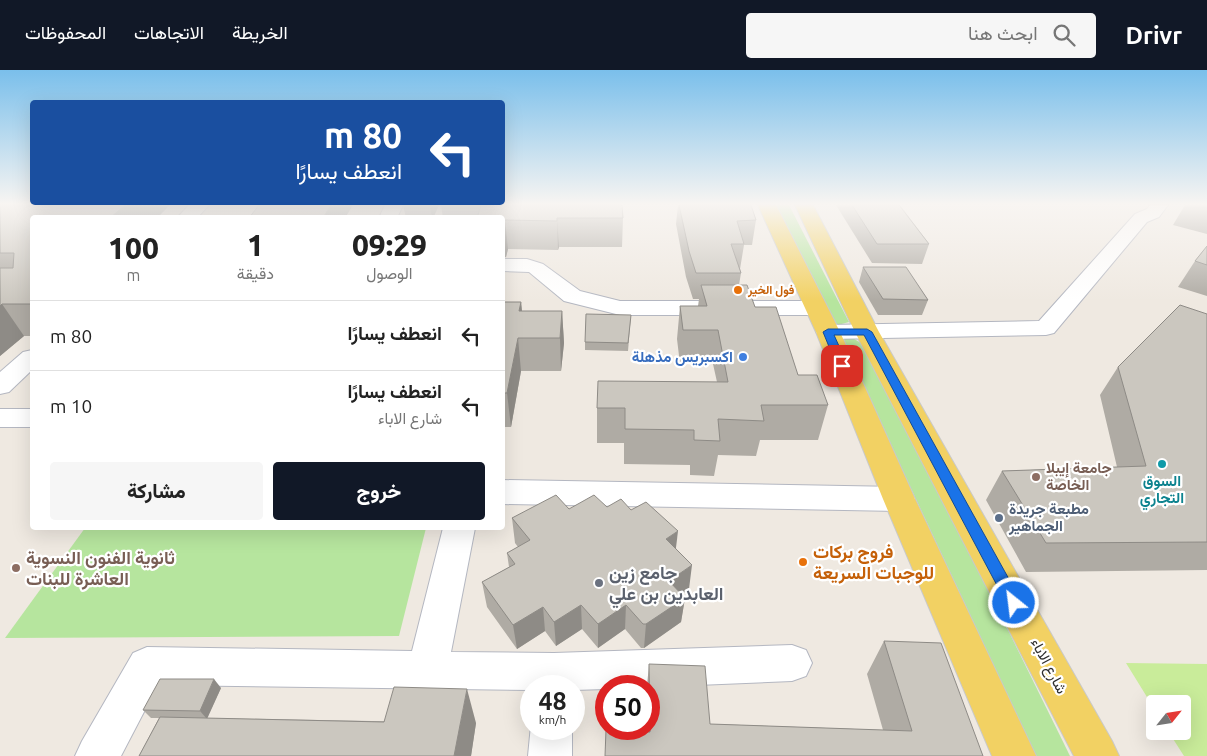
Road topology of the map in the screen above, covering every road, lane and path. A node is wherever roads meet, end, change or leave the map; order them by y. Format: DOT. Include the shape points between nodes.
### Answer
graph roads {
  1 [pos="782,237"];
  2 [pos="820,237"];
  3 [pos="1121,237"];
  4 [pos="505,265"];
  5 [pos="822,320"];
  6 [pos="867,332"];
  7 [pos="30,359"];
  8 [pos="0,386"];
  9 [pos="0,418"];
  10 [pos="30,418"];
  11 [pos="505,492"];
  12 [pos="899,499"];
  13 [pos="460,530"];
  14 [pos="792,663"];
  15 [pos="426,670"];
  16 [pos="520,677"];
  17 [pos="585,677"];
  18 [pos="551,740"];
  19 [pos="97,756"];
  20 [pos="550,756"];
  21 [pos="1014,756"];
  22 [pos="1097,756"];
  1 -- 5 [label="main road"];
  2 -- 6 [label="main road, شارع الاباء"];
  3 -- 6 [label="street" via="1046,328"];
  4 -- 5 [label="street" via="536,268 572,296 620,308"];
  5 -- 6 [label="street"];
  5 -- 12 [label="main road"];
  6 -- 22 [label="main road, شارع الاباء"];
  7 -- 8 [label="street"];
  9 -- 10 [label="street"];
  11 -- 12 [label="street"];
  12 -- 21 [label="main road"];
  13 -- 15 [label="street"];
  14 -- 17 [label="street"];
  15 -- 16 [label="street"];
  15 -- 19 [label="street" via="147,666"];
  18 -- 20 [label="street"];
}
